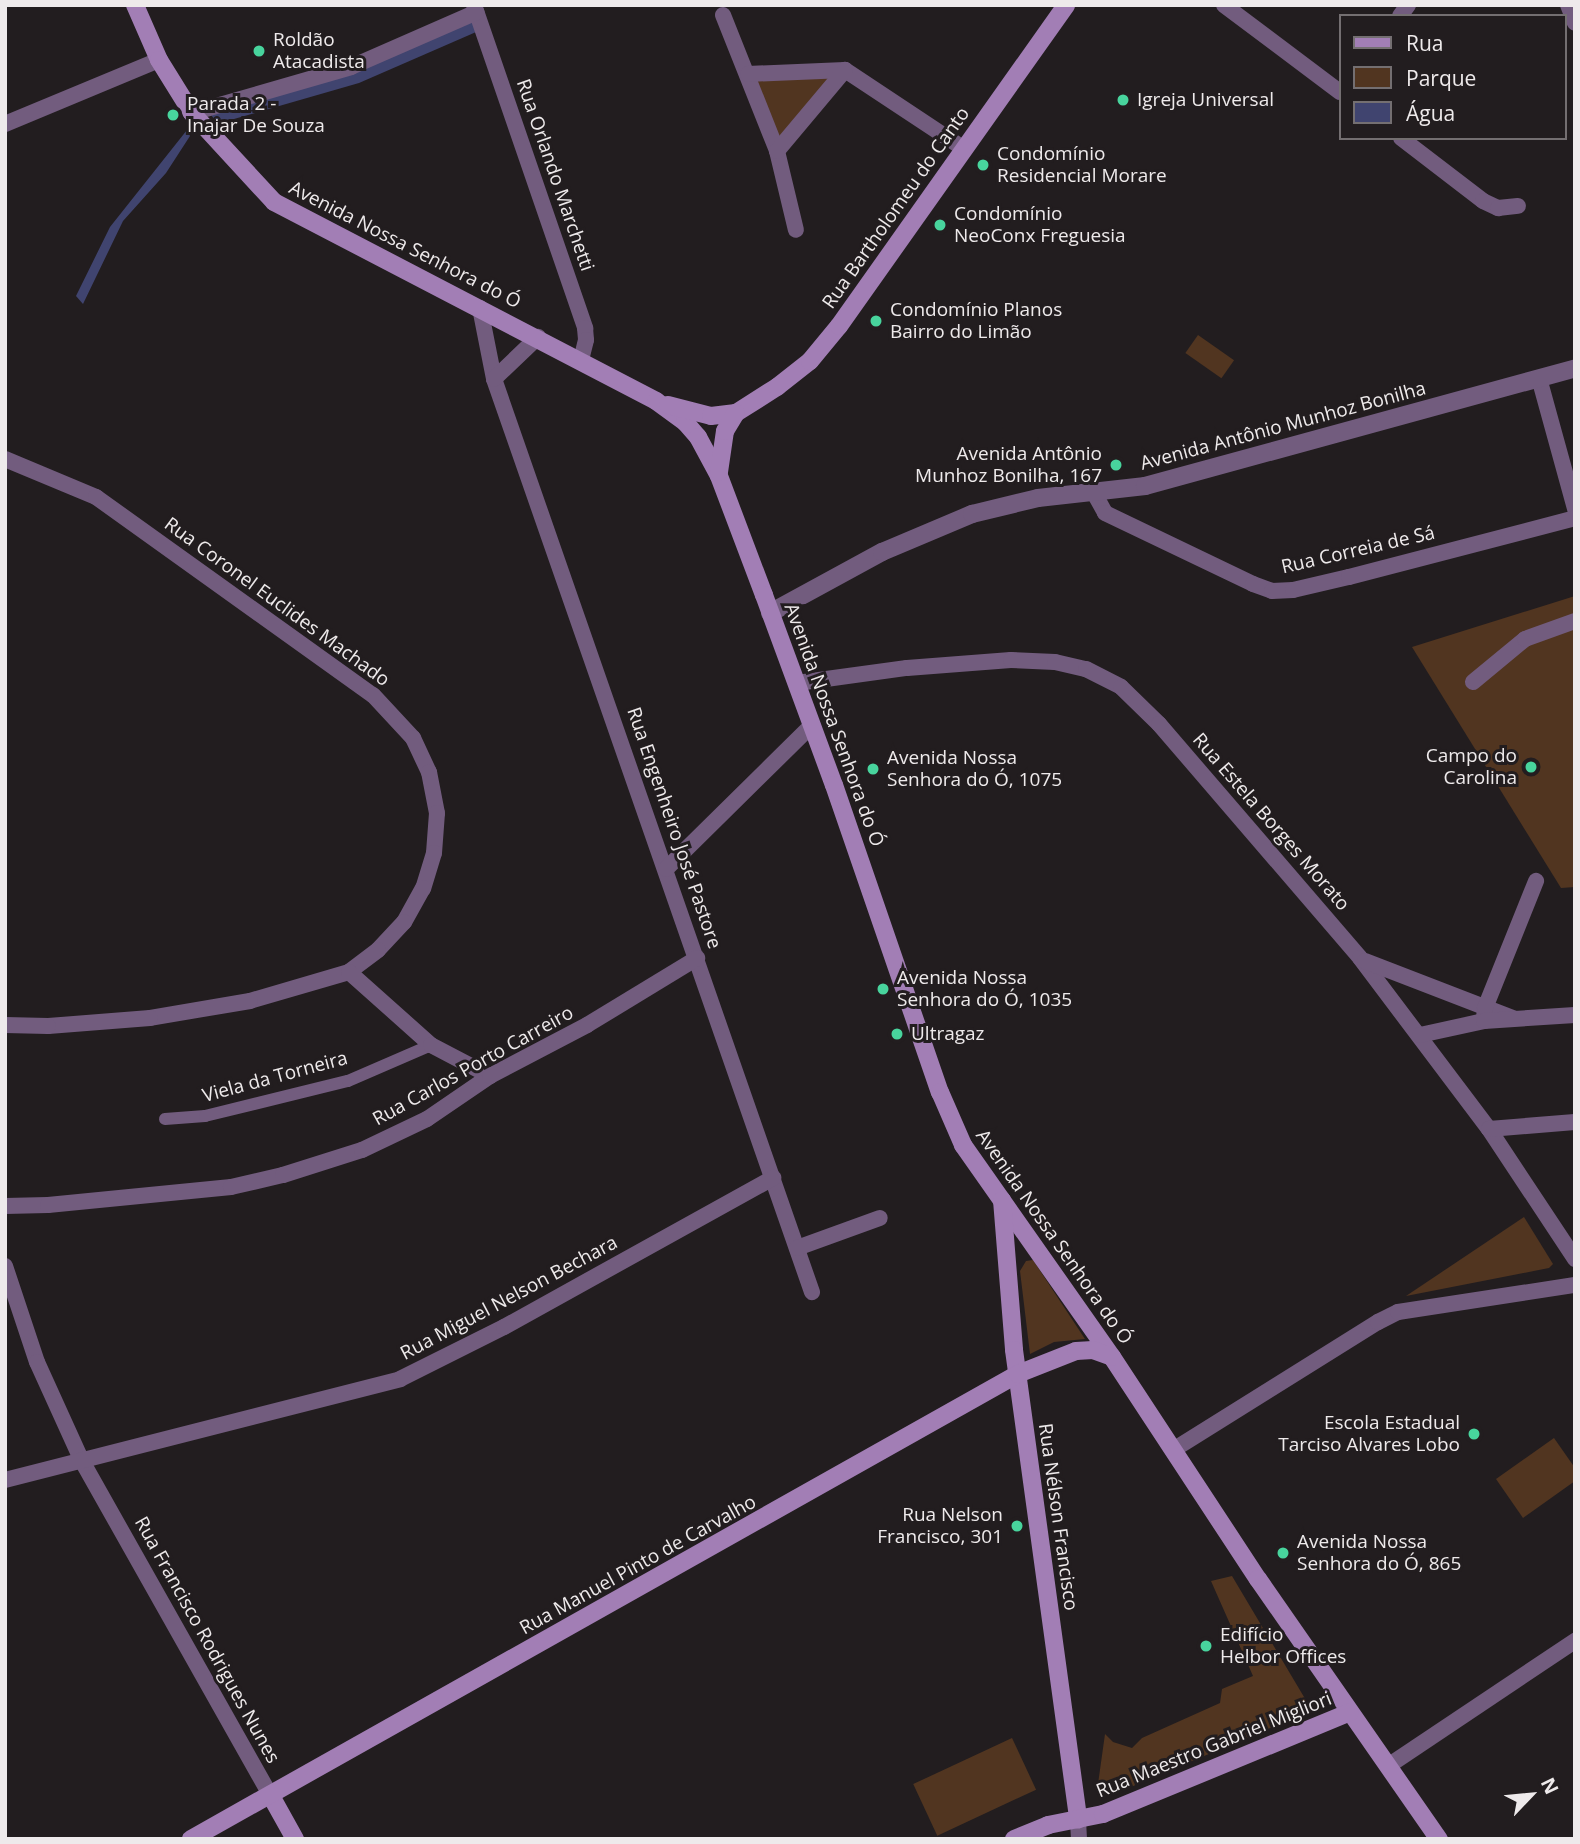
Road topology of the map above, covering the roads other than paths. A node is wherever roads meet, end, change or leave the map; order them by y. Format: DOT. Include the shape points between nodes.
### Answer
graph roads {
  1 [pos="135,5"];
  2 [pos="1066,5"];
  3 [pos="1224,5"];
  4 [pos="1568,5"];
  5 [pos="475,9"];
  6 [pos="723,15"];
  7 [pos="1575,23"];
  8 [pos="159,60"];
  9 [pos="845,69"];
  10 [pos="748,74"];
  11 [pos="1338,90"];
  12 [pos="192,113"];
  13 [pos="5,124"];
  14 [pos="1404,140"];
  15 [pos="963,148"];
  16 [pos="777,151"];
  17 [pos="1518,206"];
  18 [pos="796,230"];
  19 [pos="480,308"];
  20 [pos="538,337"];
  21 [pos="581,360"];
  22 [pos="1575,368"];
  23 [pos="1539,378"];
  24 [pos="494,379"];
  25 [pos="656,401"];
  26 [pos="736,413"];
  27 [pos="5,459"];
  28 [pos="719,476"];
  29 [pos="1093,491"];
  30 [pos="1575,509"];
  31 [pos="1575,518"];
  32 [pos="770,613"];
  33 [pos="1575,621"];
  34 [pos="1474,682"];
  35 [pos="797,683"];
  36 [pos="812,725"];
  37 [pos="666,869"];
  38 [pos="1536,881"];
  39 [pos="697,958"];
  40 [pos="1360,958"];
  41 [pos="349,972"];
  42 [pos="1484,1014"];
  43 [pos="1575,1014"];
  44 [pos="5,1025"];
  45 [pos="1420,1035"];
  46 [pos="431,1045"];
  47 [pos="490,1076"];
  48 [pos="164,1119"];
  49 [pos="1575,1122"];
  50 [pos="1489,1129"];
  51 [pos="773,1178"];
  52 [pos="1002,1200"];
  53 [pos="5,1206"];
  54 [pos="880,1218"];
  55 [pos="797,1248"];
  56 [pos="1575,1259"];
  57 [pos="5,1266"];
  58 [pos="1575,1285"];
  59 [pos="812,1292"];
  60 [pos="1112,1357"];
  61 [pos="1018,1374"];
  62 [pos="1173,1450"];
  63 [pos="82,1461"];
  64 [pos="5,1480"];
  65 [pos="1575,1641"];
  66 [pos="1350,1712"];
  67 [pos="1388,1766"];
  68 [pos="271,1796"];
  69 [pos="1078,1820"];
  70 [pos="191,1839"];
  71 [pos="295,1839"];
  72 [pos="1014,1839"];
  73 [pos="1079,1839"];
  74 [pos="1439,1839"];
  1 -- 8 [label="main road, Avenida Nossa Senhora do Ó"];
  2 -- 15 [label="main road, Rua Bartholomeu do Canto"];
  3 -- 11 [label="street"];
  4 -- 7 [label="street"];
  5 -- 12 [label="street" via="351,67"];
  5 -- 21 [label="street, Rua Orlando Marchetti" via="585,328"];
  6 -- 10 [label="street"];
  8 -- 12 [label="main road, Avenida Nossa Senhora do Ó"];
  8 -- 13 [label="street"];
  9 -- 10 [label="street"];
  9 -- 15 [label="street"];
  9 -- 16 [label="street"];
  10 -- 16 [label="street"];
  12 -- 19 [label="main road, Avenida Nossa Senhora do Ó" via="274,202"];
  14 -- 17 [label="street" via="1483,201 1498,208"];
  15 -- 26 [label="main road, Rua Bartholomeu do Canto" via="810,361"];
  16 -- 18 [label="street"];
  19 -- 20 [label="main road, Avenida Nossa Senhora do Ó"];
  19 -- 24 [label="street, Rua Engenheiro José Pastore"];
  20 -- 21 [label="main road, Avenida Nossa Senhora do Ó"];
  20 -- 24 [label="street"];
  21 -- 25 [label="main road, Avenida Nossa Senhora do Ó"];
  22 -- 23 [label="street, Avenida Antônio Munhoz Bonilha"];
  23 -- 29 [label="street, Avenida Antônio Munhoz Bonilha" via="1145,486"];
  23 -- 30 [label="street"];
  24 -- 37 [label="street, Rua Engenheiro José Pastore"];
  25 -- 26 [label="main road, Avenida Nossa Senhora do Ó" via="710,416"];
  25 -- 28 [label="main road, Avenida Nossa Senhora do Ó" via="698,437"];
  26 -- 28 [label="main road, Avenida Nossa Senhora do Ó" via="725,431"];
  27 -- 41 [label="street, Rua Coronel Euclides Machado" via="96,497 373,695 413,738 429,772 437,813 433,853 423,888 404,922"];
  28 -- 32 [label="main road, Avenida Nossa Senhora do Ó"];
  29 -- 31 [label="street, Rua Correia de Sá" via="1105,513 1272,591 1338,580"];
  29 -- 32 [label="street, Avenida Antônio Munhoz Bonilha" via="972,513 882,552"];
  32 -- 35 [label="main road, Avenida Nossa Senhora do Ó"];
  33 -- 34 [label="street" via="1525,639"];
  35 -- 36 [label="main road, Avenida Nossa Senhora do Ó"];
  35 -- 40 [label="street, Rua Estela Borges Morato" via="983,662 1055,662 1086,669 1121,687 1159,724"];
  36 -- 37 [label="street"];
  36 -- 52 [label="main road, Avenida Nossa Senhora do Ó" via="940,1092 963,1145"];
  37 -- 39 [label="street, Rua Engenheiro José Pastore"];
  38 -- 42 [label="street"];
  39 -- 47 [label="street, Rua Carlos Porto Carreiro" via="598,1019"];
  39 -- 51 [label="street, Rua Engenheiro José Pastore"];
  40 -- 42 [label="street"];
  40 -- 45 [label="street, Rua Estela Borges Morato"];
  41 -- 44 [label="street, Rua Coronel Euclides Machado" via="250,1001 150,1018"];
  41 -- 46 [label="street"];
  42 -- 43 [label="street" via="1513,1018"];
  42 -- 45 [label="street"];
  45 -- 50 [label="street, Rua Estela Borges Morato"];
  46 -- 47 [label="street"];
  46 -- 48 [label="street, Viela da Torneira" via="348,1081 205,1116"];
  47 -- 53 [label="street, Rua Carlos Porto Carreiro" via="395,1136 283,1175 158,1195"];
  49 -- 50 [label="street"];
  50 -- 56 [label="street, Rua Estela Borges Morato"];
  51 -- 55 [label="street, Rua Engenheiro José Pastore"];
  51 -- 63 [label="street, Rua Miguel Nelson Bechara" via="504,1327 400,1379"];
  52 -- 60 [label="main road, Avenida Nossa Senhora do Ó"];
  52 -- 61 [label="main road, Rua Nélson Francisco"];
  54 -- 55 [label="street"];
  55 -- 59 [label="street, Rua Engenheiro José Pastore"];
  57 -- 63 [label="street, Rua Francisco Rodrigues Nunes" via="37,1362"];
  58 -- 62 [label="street" via="1398,1312"];
  60 -- 61 [label="main road, Rua Manuel Pinto de Carvalho" via="1093,1350 1076,1351"];
  60 -- 62 [label="main road, Avenida Nossa Senhora do Ó"];
  61 -- 68 [label="main road, Rua Manuel Pinto de Carvalho"];
  61 -- 69 [label="main road, Rua Nélson Francisco"];
  62 -- 66 [label="main road, Avenida Nossa Senhora do Ó"];
  63 -- 64 [label="street, Rua Miguel Nelson Bechara"];
  63 -- 68 [label="street, Rua Francisco Rodrigues Nunes"];
  65 -- 67 [label="street"];
  66 -- 67 [label="main road, Avenida Nossa Senhora do Ó"];
  66 -- 69 [label="main road, Rua Maestro Gabriel Migliori" via="1103,1814"];
  67 -- 74 [label="main road, Avenida Nossa Senhora do Ó"];
  68 -- 70 [label="main road, Rua Manuel Pinto de Carvalho"];
  68 -- 71 [label="main road, Rua Francisco Rodrigues Nunes"];
  69 -- 72 [label="main road, Rua Maestro Gabriel Migliori" via="1048,1825"];
  69 -- 73 [label="street, Rua Nélson Francisco"];
}
